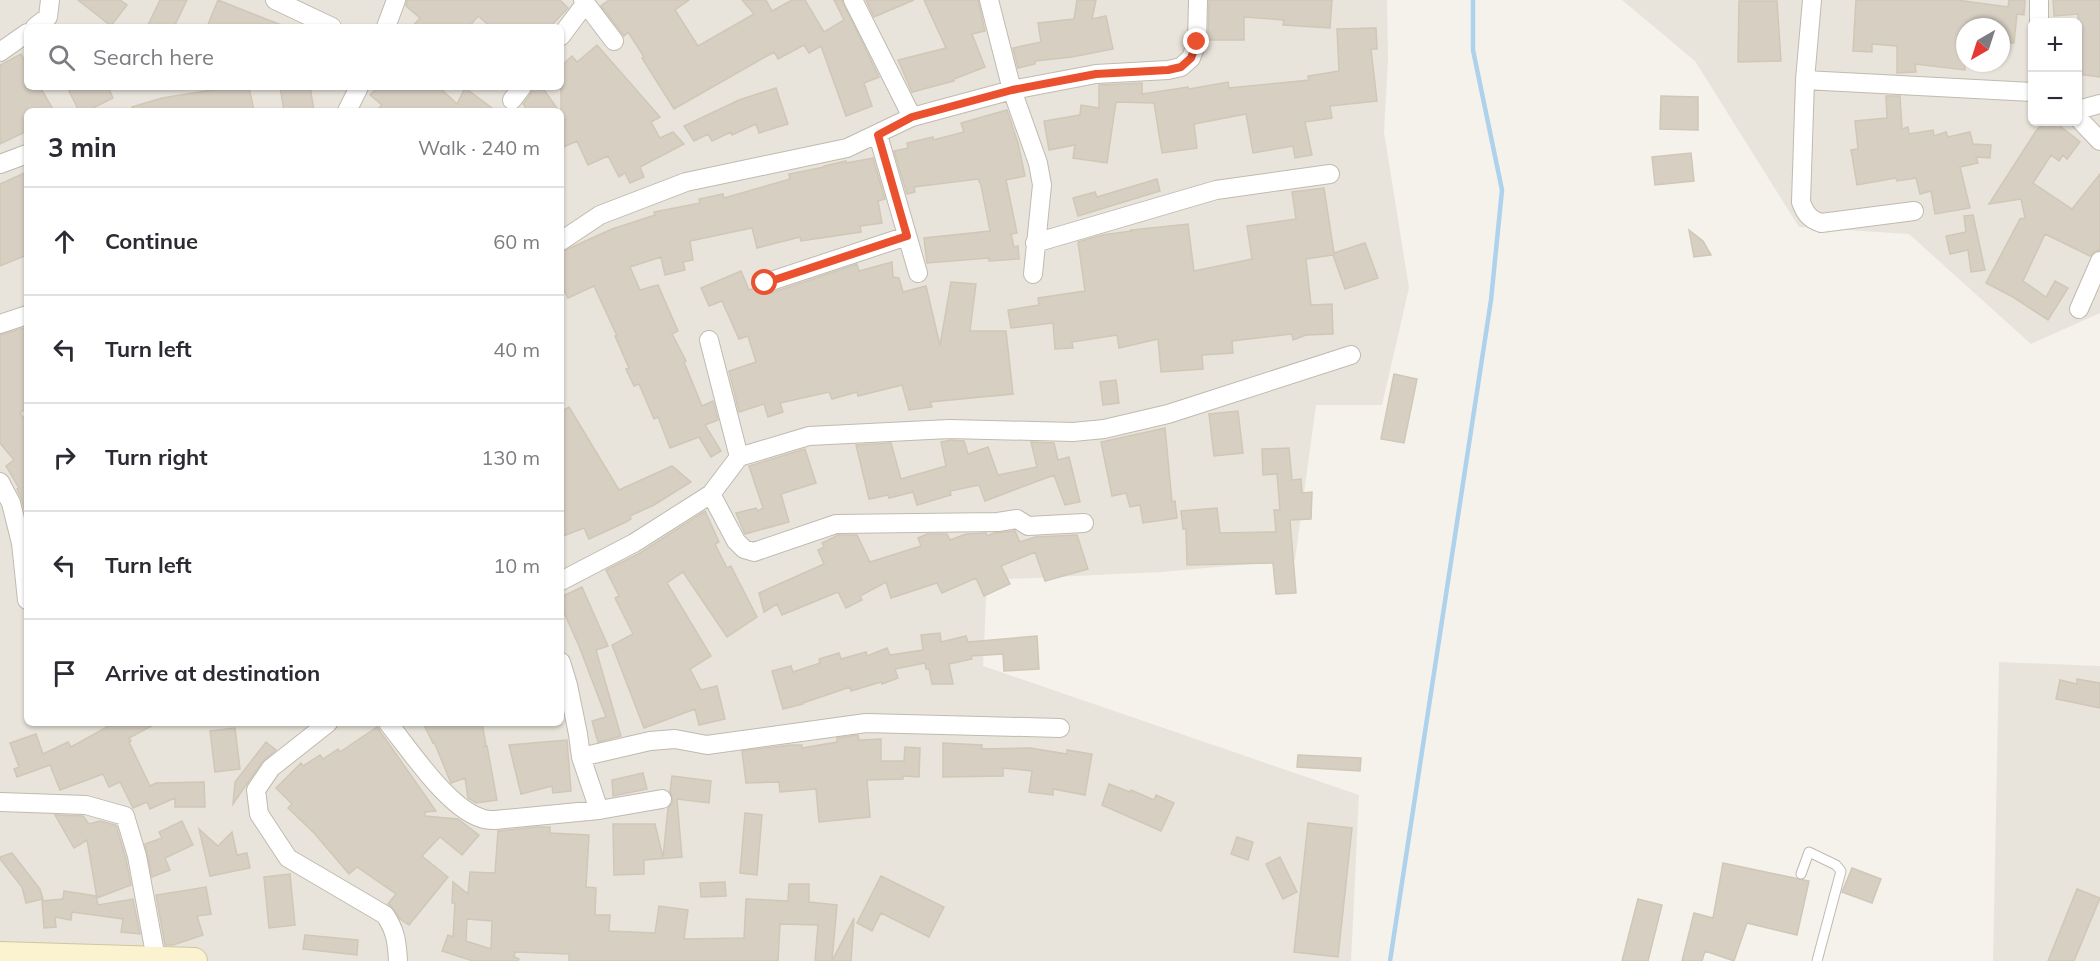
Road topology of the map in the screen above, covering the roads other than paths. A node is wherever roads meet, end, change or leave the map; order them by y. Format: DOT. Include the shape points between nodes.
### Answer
graph roads {
  1 [pos="50,0"];
  2 [pos="275,0"];
  3 [pos="396,0"];
  4 [pos="853,0"];
  5 [pos="989,0"];
  6 [pos="1198,0"];
  7 [pos="1812,0"];
  8 [pos="2039,0"];
  9 [pos="584,2"];
  10 [pos="2038,18"];
  11 [pos="39,24"];
  12 [pos="326,24"];
  13 [pos="387,24"];
  14 [pos="564,32"];
  15 [pos="24,35"];
  16 [pos="614,41"];
  17 [pos="0,52"];
  18 [pos="1806,80"];
  19 [pos="358,90"];
  20 [pos="1012,90"];
  21 [pos="2028,92"];
  22 [pos="2100,104"];
  23 [pos="348,108"];
  24 [pos="2082,109"];
  25 [pos="912,117"];
  26 [pos="2082,122"];
  27 [pos="878,135"];
  28 [pos="2100,141"];
  29 [pos="24,155"];
  30 [pos="0,164"];
  31 [pos="1330,174"];
  32 [pos="1914,211"];
  33 [pos="907,236"];
  34 [pos="564,239"];
  35 [pos="1035,243"];
  36 [pos="2100,261"];
  37 [pos="918,273"];
  38 [pos="1033,274"];
  39 [pos="765,283"];
  40 [pos="2079,309"];
  41 [pos="24,316"];
  42 [pos="0,324"];
  43 [pos="709,340"];
  44 [pos="1351,355"];
  45 [pos="739,457"];
  46 [pos="0,482"];
  47 [pos="711,494"];
  48 [pos="1084,523"];
  49 [pos="24,572"];
  50 [pos="564,576"];
  51 [pos="564,673"];
  52 [pos="324,726"];
  53 [pos="390,726"];
  54 [pos="1060,728"];
  55 [pos="581,757"];
  56 [pos="662,799"];
  57 [pos="0,802"];
  58 [pos="598,810"];
  59 [pos="1801,874"];
  60 [pos="0,955"];
  61 [pos="34,959"];
  62 [pos="156,959"];
  63 [pos="194,961"];
  64 [pos="398,961"];
  65 [pos="1817,961"];
  1 -- 11 [label="street" via="48,17"];
  2 -- 12 [label="street"];
  3 -- 13 [label="street"];
  4 -- 25 [label="street"];
  5 -- 20 [label="street"];
  6 -- 20 [label="street" via="1197,42 1191,58 1181,67 1096,74"];
  7 -- 18 [label="street"];
  8 -- 10 [label="street"];
  9 -- 14 [label="street"];
  9 -- 16 [label="street"];
  15 -- 17 [label="street"];
  18 -- 21 [label="street"];
  18 -- 32 [label="street" via="1801,202 1805,212 1821,223"];
  19 -- 23 [label="street"];
  20 -- 25 [label="street"];
  20 -- 35 [label="street" via="1042,185"];
  22 -- 24 [label="street"];
  25 -- 27 [label="street"];
  26 -- 28 [label="street"];
  27 -- 33 [label="street"];
  27 -- 34 [label="street" via="847,148 686,182 600,215"];
  29 -- 30 [label="street"];
  31 -- 35 [label="street" via="1216,190"];
  33 -- 37 [label="street"];
  33 -- 39 [label="street"];
  35 -- 38 [label="street"];
  36 -- 40 [label="street"];
  41 -- 42 [label="street"];
  43 -- 45 [label="street"];
  44 -- 45 [label="street" via="1168,414 1104,429 949,429 809,436"];
  45 -- 47 [label="street"];
  46 -- 49 [label="street" via="11,503"];
  47 -- 48 [label="street" via="736,541 754,552 836,524 1017,519 1028,526"];
  47 -- 50 [label="street" via="634,543"];
  51 -- 55 [label="street"];
  52 -- 64 [label="street" via="271,768 256,790 259,814 288,858 385,915 397,940"];
  53 -- 58 [label="street" via="435,782 462,808 481,818"];
  54 -- 55 [label="street" via="866,723 707,745 675,739 650,741"];
  55 -- 58 [label="street"];
  56 -- 58 [label="street"];
  57 -- 62 [label="street" via="86,805 125,816 137,856"];
  59 -- 65 [label="lane" via="1809,852 1836,864 1841,871"];
  60 -- 61 [label="main road"];
  61 -- 62 [label="main road"];
  62 -- 63 [label="main road"];
}
